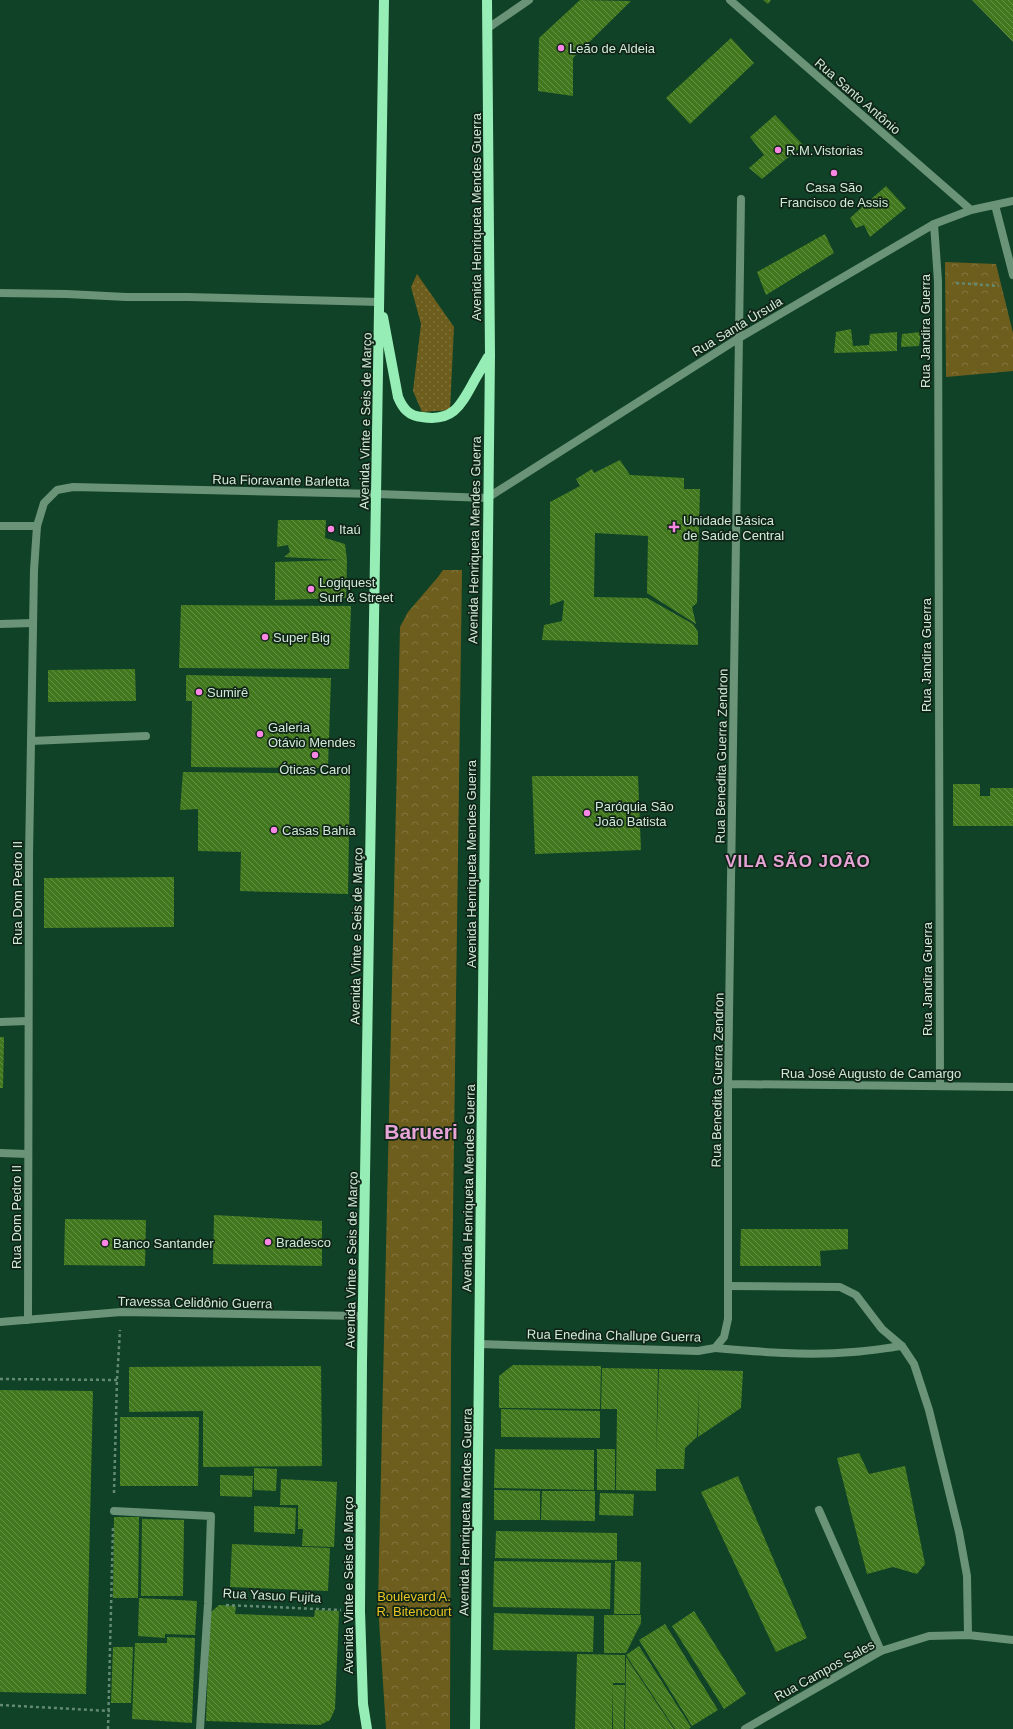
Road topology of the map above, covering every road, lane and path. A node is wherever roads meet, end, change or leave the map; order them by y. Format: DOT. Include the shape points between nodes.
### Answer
graph roads {
  1 [pos="384,0"];
  2 [pos="487,0"];
  3 [pos="529,0"];
  4 [pos="730,0"];
  5 [pos="488,28"];
  6 [pos="742,199"];
  7 [pos="1013,201"];
  8 [pos="995,205"];
  9 [pos="971,210"];
  10 [pos="934,224"];
  11 [pos="1013,275"];
  12 [pos="938,281"];
  13 [pos="1006,287"];
  14 [pos="0,293"];
  15 [pos="380,302"];
  16 [pos="739,338"];
  17 [pos="490,355"];
  18 [pos="73,487"];
  19 [pos="377,494"];
  20 [pos="487,498"];
  21 [pos="0,526"];
  22 [pos="37,526"];
  23 [pos="33,623"];
  24 [pos="0,624"];
  25 [pos="146,736"];
  26 [pos="31,741"];
  27 [pos="28,1021"];
  28 [pos="0,1022"];
  29 [pos="728,1084"];
  30 [pos="940,1085"];
  31 [pos="1013,1087"];
  32 [pos="0,1153"];
  33 [pos="28,1154"];
  34 [pos="728,1286"];
  35 [pos="363,1316"];
  36 [pos="728,1319"];
  37 [pos="28,1320"];
  38 [pos="0,1322"];
  39 [pos="479,1344"];
  40 [pos="902,1346"];
  41 [pos="715,1348"];
  42 [pos="0,1379"];
  43 [pos="116,1380"];
  44 [pos="819,1510"];
  45 [pos="114,1511"];
  46 [pos="208,1604"];
  47 [pos="360,1611"];
  48 [pos="968,1635"];
  49 [pos="1013,1640"];
  50 [pos="881,1651"];
  51 [pos="0,1705"];
  52 [pos="110,1711"];
  53 [pos="200,1729"];
  54 [pos="367,1729"];
  55 [pos="476,1729"];
  56 [pos="745,1729"];
  1 -- 15 [label="main road, Avenida Vinte e Seis de Março"];
  2 -- 5 [label="main road, Avenida Henriqueta Mendes Guerra"];
  3 -- 5 [label="street"];
  4 -- 9 [label="street, Rua Santo Antônio"];
  5 -- 17 [label="main road, Avenida Henriqueta Mendes Guerra"];
  6 -- 16 [label="street, Rua Benedita Guerra Zendron"];
  7 -- 8 [label="street, Rua Santa Úrsula"];
  8 -- 9 [label="street, Rua Santa Úrsula"];
  8 -- 11 [label="street"];
  9 -- 10 [label="street, Rua Santa Úrsula"];
  10 -- 12 [label="street, Rua Jandira Guerra"];
  10 -- 16 [label="street, Rua Santa Úrsula"];
  12 -- 13 [label="path"];
  12 -- 30 [label="street, Rua Jandira Guerra"];
  14 -- 15 [label="street"];
  15 -- 17 [label="main road" via="398,398 402,408 411,414 437,418 453,413 466,398"];
  15 -- 19 [label="main road, Avenida Vinte e Seis de Março"];
  16 -- 20 [label="street, Rua Santa Úrsula"];
  16 -- 29 [label="street, Rua Benedita Guerra Zendron"];
  17 -- 20 [label="main road, Avenida Henriqueta Mendes Guerra"];
  18 -- 19 [label="street, Rua Fioravante Barletta"];
  18 -- 22 [label="street, Rua Dom Pedro II" via="57,490 44,503"];
  19 -- 20 [label="street, Rua Fioravante Barletta"];
  19 -- 35 [label="main road, Avenida Vinte e Seis de Março"];
  20 -- 39 [label="main road, Avenida Henriqueta Mendes Guerra"];
  21 -- 22 [label="street"];
  22 -- 23 [label="street, Rua Dom Pedro II"];
  23 -- 24 [label="street"];
  23 -- 26 [label="street, Rua Dom Pedro II"];
  25 -- 26 [label="street"];
  26 -- 27 [label="street, Rua Dom Pedro II"];
  27 -- 28 [label="street"];
  27 -- 33 [label="street, Rua Dom Pedro II"];
  29 -- 30 [label="street, Rua José Augusto de Camargo"];
  29 -- 34 [label="street, Rua Benedita Guerra Zendron"];
  30 -- 31 [label="street, Rua José Augusto de Camargo"];
  32 -- 33 [label="street"];
  33 -- 37 [label="street, Rua Dom Pedro II"];
  34 -- 36 [label="street, Rua Benedita Guerra Zendron"];
  34 -- 40 [label="street" via="840,1287 856,1295 882,1329"];
  35 -- 37 [label="street, Travessa Celidônio Guerra" via="121,1312"];
  35 -- 47 [label="main road, Avenida Vinte e Seis de Março"];
  36 -- 41 [label="street, Rua Enedina Challupe Guerra" via="724,1337"];
  37 -- 38 [label="street, Travessa Celidônio Guerra"];
  39 -- 41 [label="street, Rua Enedina Challupe Guerra" via="678,1351"];
  39 -- 55 [label="main road, Avenida Henriqueta Mendes Guerra"];
  40 -- 41 [label="street" via="810,1354"];
  40 -- 48 [label="street" via="914,1364 929,1410 959,1532 967,1576"];
  42 -- 43 [label="path"];
  44 -- 50 [label="street"];
  45 -- 46 [label="street, Rua Yasuo Fujita" via="211,1516"];
  46 -- 47 [label="path, Rua Yasuo Fujita"];
  46 -- 53 [label="street, Rua Yasuo Fujita"];
  47 -- 54 [label="main road, Avenida Vinte e Seis de Março" via="363,1704"];
  48 -- 49 [label="street, Rua Campos Sales"];
  48 -- 50 [label="street, Rua Campos Sales" via="929,1636"];
  50 -- 56 [label="street, Rua Campos Sales"];
  51 -- 52 [label="path"];
}
